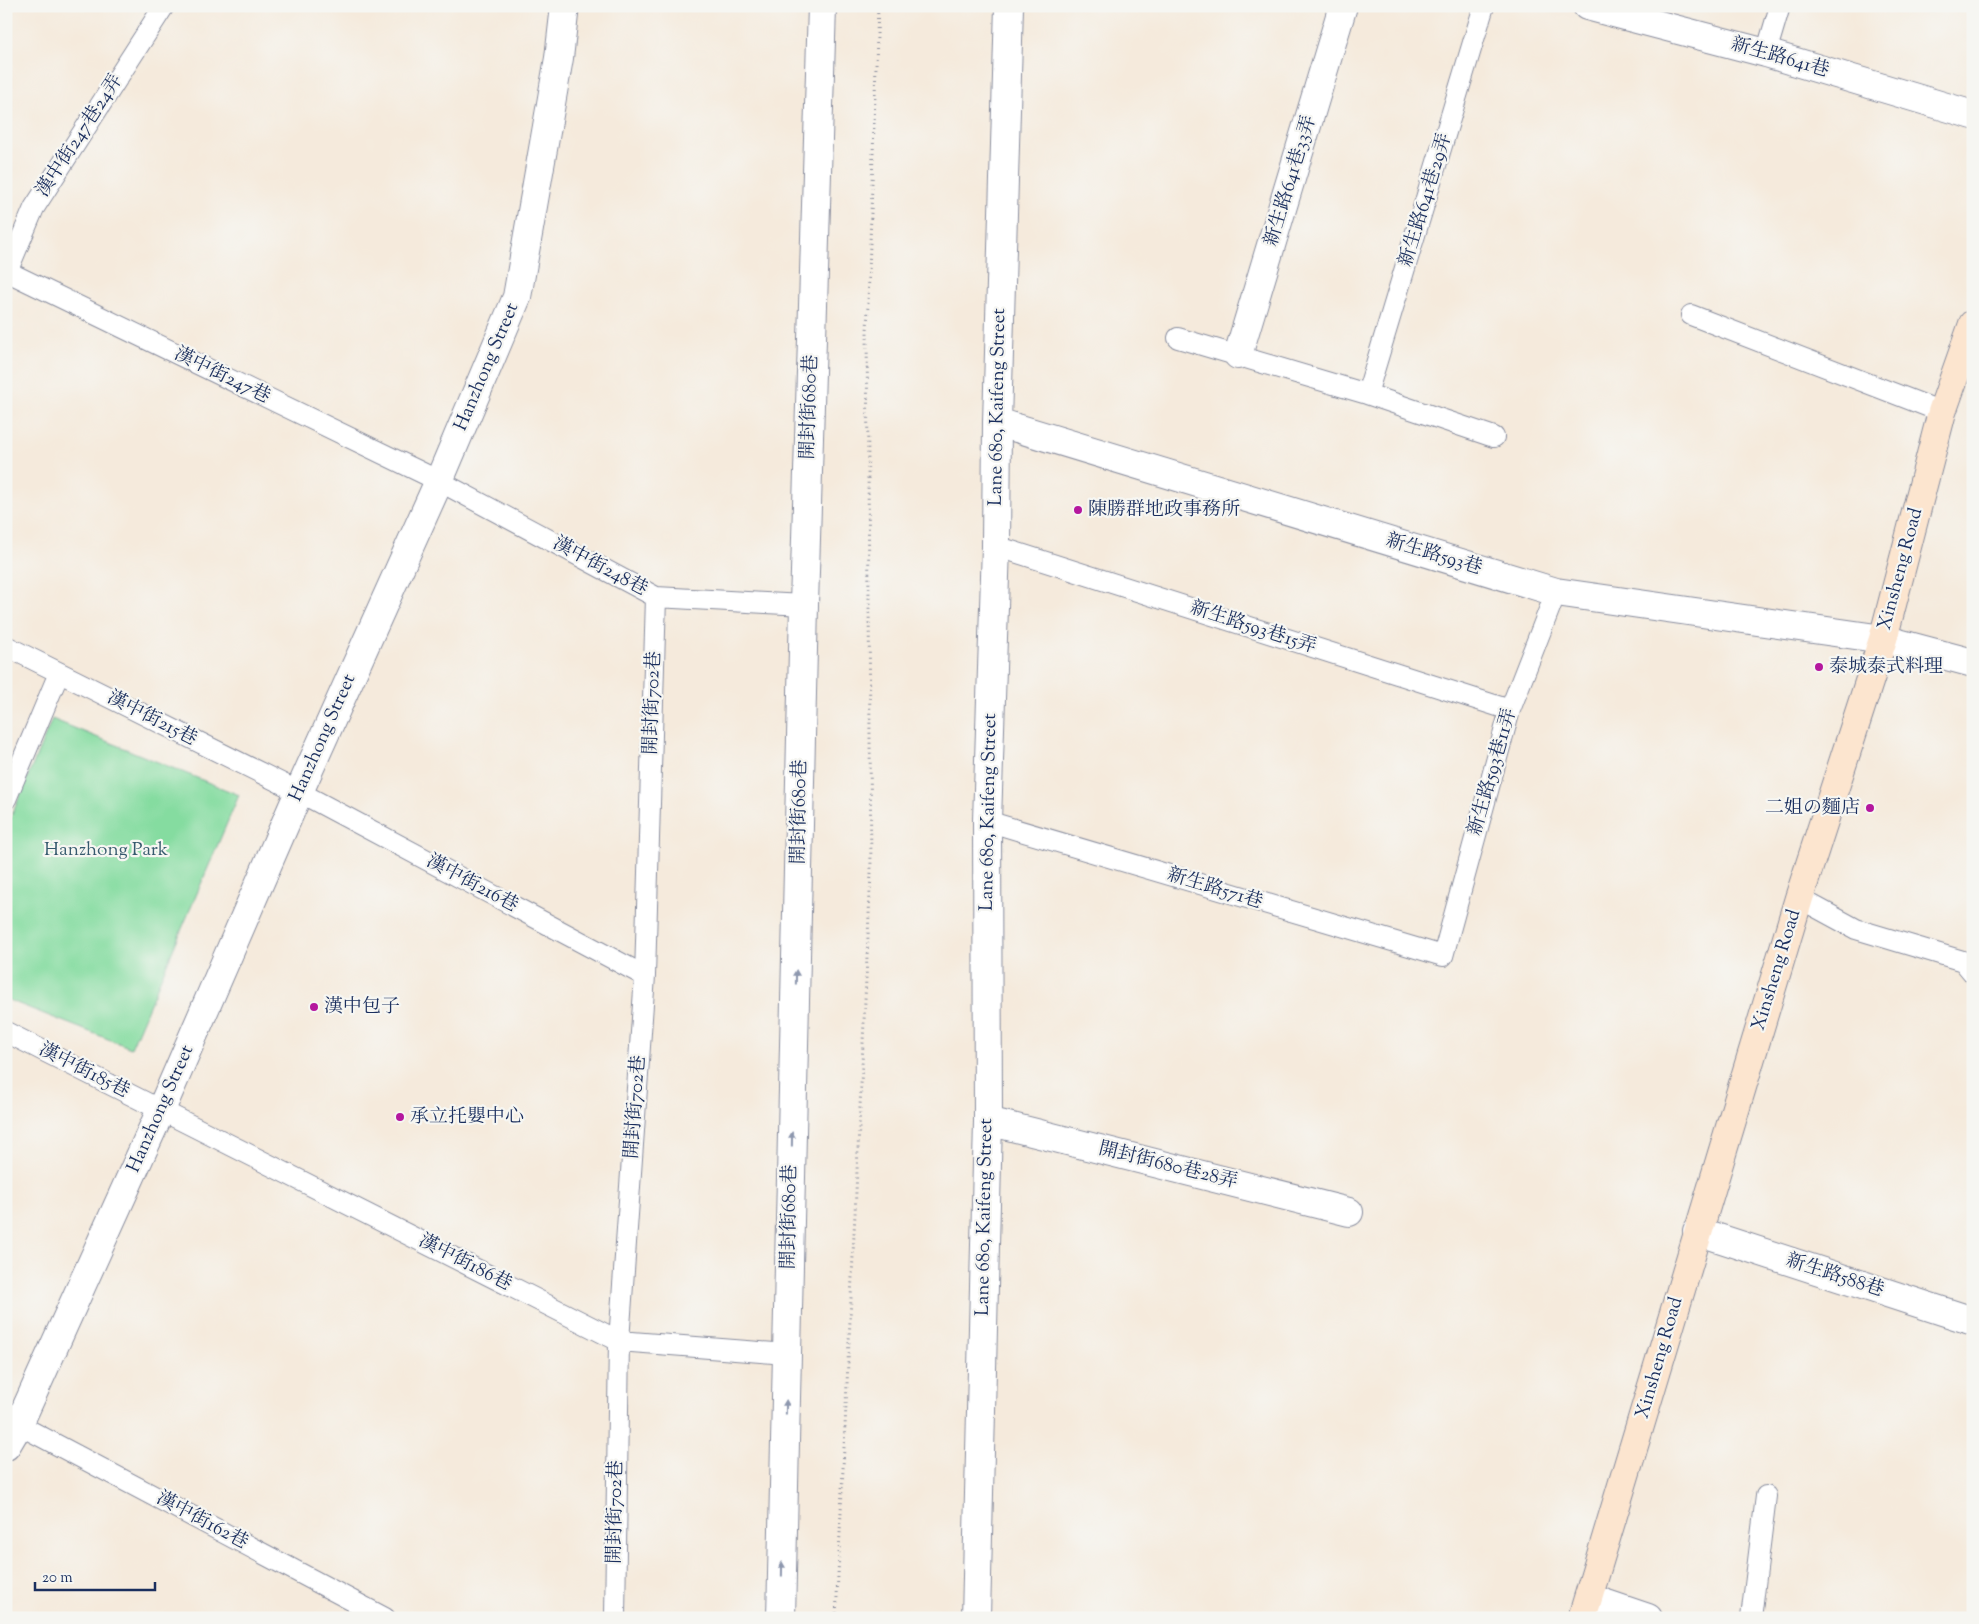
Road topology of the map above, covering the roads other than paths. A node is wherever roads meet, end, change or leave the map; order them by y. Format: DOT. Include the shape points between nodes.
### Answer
graph roads {
  1 [pos="164,6"];
  2 [pos="565,6"];
  3 [pos="822,6"];
  4 [pos="1009,6"];
  5 [pos="1343,6"];
  6 [pos="1484,6"];
  7 [pos="1587,6"];
  8 [pos="1780,6"];
  9 [pos="1766,53"];
  10 [pos="1973,115"];
  11 [pos="7,271"];
  12 [pos="1691,315"];
  13 [pos="1973,324"];
  14 [pos="1178,338"];
  15 [pos="1238,355"];
  16 [pos="1367,394"];
  17 [pos="1942,412"];
  18 [pos="997,422"];
  19 [pos="1494,437"];
  20 [pos="438,480"];
  21 [pos="996,546"];
  22 [pos="1556,592"];
  23 [pos="656,597"];
  24 [pos="804,605"];
  25 [pos="1883,639"];
  26 [pos="6,646"];
  27 [pos="1973,663"];
  28 [pos="59,673"];
  29 [pos="1510,710"];
  30 [pos="299,792"];
  31 [pos="6,799"];
  32 [pos="987,821"];
  33 [pos="1799,898"];
  34 [pos="1443,956"];
  35 [pos="1973,973"];
  36 [pos="645,976"];
  37 [pos="6,1032"];
  38 [pos="161,1110"];
  39 [pos="988,1121"];
  40 [pos="1349,1212"];
  41 [pos="1698,1231"];
  42 [pos="1973,1321"];
  43 [pos="619,1341"];
  44 [pos="787,1354"];
  45 [pos="10,1429"];
  46 [pos="1766,1496"];
  47 [pos="1585,1608"];
  48 [pos="385,1618"];
  49 [pos="615,1618"];
  50 [pos="781,1618"];
  51 [pos="976,1618"];
  52 [pos="1648,1618"];
  53 [pos="1751,1618"];
  1 -- 11 [label="lane, 漢中街247巷24弄" via="34,208"];
  2 -- 20 [label="street, Hanzhong Street" via="559,58 517,298"];
  3 -- 24 [label="street, 開封街680巷"];
  4 -- 18 [label="street, Lane 680, Kaifeng Street"];
  5 -- 15 [label="street, 新生路641巷33弄"];
  6 -- 16 [label="lane, 新生路641巷29弄"];
  7 -- 9 [label="street, 新生路641巷"];
  8 -- 9 [label="lane"];
  9 -- 10 [label="street, 新生路641巷"];
  11 -- 20 [label="lane, 漢中街247巷"];
  12 -- 17 [label="lane"];
  13 -- 17 [label="street, Xinsheng Road"];
  14 -- 15 [label="lane"];
  15 -- 16 [label="lane"];
  16 -- 19 [label="lane"];
  17 -- 25 [label="street, Xinsheng Road"];
  18 -- 21 [label="street, Lane 680, Kaifeng Street"];
  18 -- 22 [label="street, 新生路593巷"];
  20 -- 23 [label="lane, 漢中街248巷"];
  20 -- 30 [label="street, Hanzhong Street"];
  21 -- 29 [label="lane, 新生路593巷15弄"];
  21 -- 32 [label="street, Lane 680, Kaifeng Street"];
  22 -- 25 [label="street, 新生路593巷"];
  22 -- 29 [label="lane, 新生路593巷11弄"];
  23 -- 24 [label="lane, 漢中街248巷"];
  23 -- 36 [label="lane, 開封街702巷"];
  44 -- 24 [label="street, 開封街680巷, one-way"];
  25 -- 27 [label="street, 新生路593巷"];
  25 -- 33 [label="street, Xinsheng Road"];
  26 -- 28 [label="lane, 漢中街215巷"];
  28 -- 30 [label="lane, 漢中街215巷"];
  28 -- 31 [label="lane"];
  29 -- 34 [label="lane, 新生路593巷11弄"];
  30 -- 36 [label="lane, 漢中街216巷"];
  30 -- 38 [label="street, Hanzhong Street"];
  32 -- 34 [label="lane, 新生路571巷"];
  32 -- 39 [label="street, Lane 680, Kaifeng Street"];
  33 -- 35 [label="lane" via="1856,929 1963,961"];
  33 -- 41 [label="street, Xinsheng Road"];
  36 -- 43 [label="lane, 開封街702巷"];
  37 -- 38 [label="lane, 漢中街185巷"];
  38 -- 43 [label="lane, 漢中街186巷"];
  38 -- 45 [label="street, Hanzhong Street"];
  39 -- 40 [label="street, 開封街680巷28弄"];
  39 -- 51 [label="street, Lane 680, Kaifeng Street"];
  41 -- 42 [label="street, 新生路588巷"];
  41 -- 47 [label="street, Xinsheng Road"];
  43 -- 44 [label="lane, 漢中街186巷"];
  43 -- 49 [label="lane, 開封街702巷"];
  50 -- 44 [label="street, 開封街680巷, one-way"];
  45 -- 48 [label="lane, 漢中街162巷"];
  46 -- 53 [label="lane"];
  47 -- 52 [label="street"];
}
